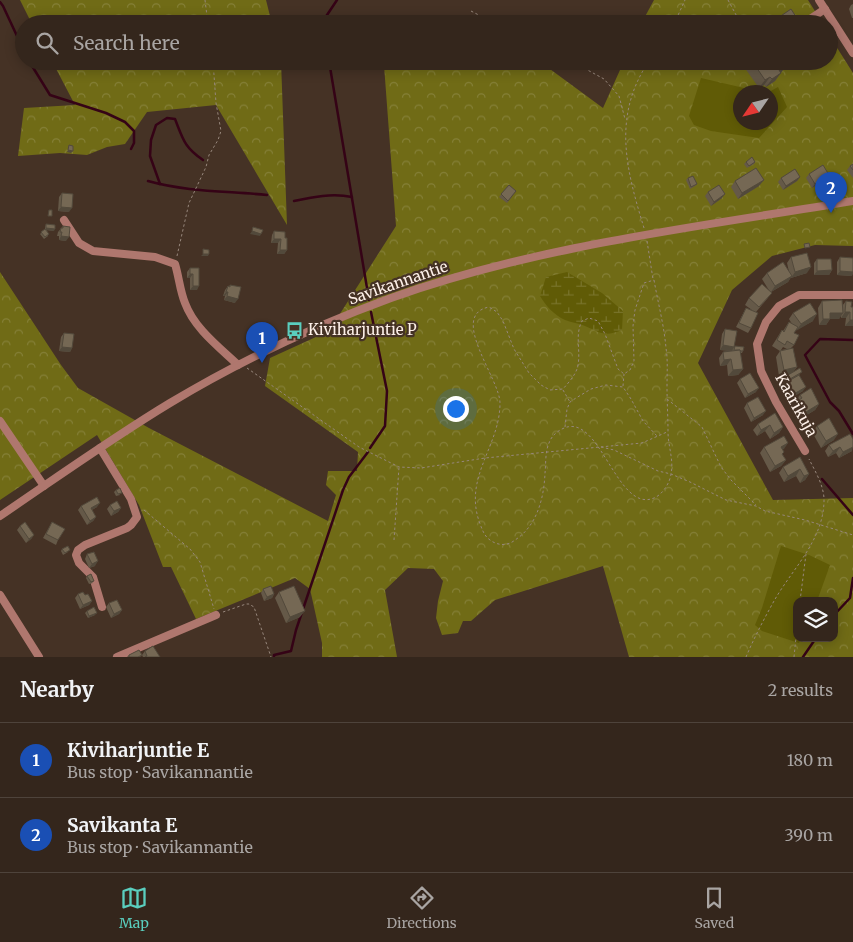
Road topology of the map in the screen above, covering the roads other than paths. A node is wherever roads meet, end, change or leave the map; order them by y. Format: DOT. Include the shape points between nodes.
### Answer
graph roads {
  1 [pos="819,0"];
  2 [pos="825,9"];
  3 [pos="816,15"];
  4 [pos="829,15"];
  5 [pos="838,29"];
  6 [pos="853,53"];
  7 [pos="853,201"];
  8 [pos="64,220"];
  9 [pos="853,294"];
  10 [pos="240,364"];
  11 [pos="0,421"];
  12 [pos="100,448"];
  13 [pos="805,451"];
  14 [pos="44,486"];
  15 [pos="0,516"];
  16 [pos="0,595"];
  17 [pos="102,607"];
  18 [pos="216,615"];
  19 [pos="39,657"];
  20 [pos="117,657"];
  1 -- 2 [label="street"];
  2 -- 3 [label="street"];
  2 -- 4 [label="street"];
  5 -- 6 [label="street"];
  7 -- 10 [label="street, Savikannantie" via="526,259 429,285 357,311"];
  8 -- 10 [label="street" via="80,243 93,251 155,257 175,264 188,311 208,336"];
  9 -- 13 [label="street, Kaarikuja" via="799,295 780,306 766,322 757,344 761,371"];
  10 -- 12 [label="street, Savikannantie"];
  11 -- 14 [label="street"];
  12 -- 14 [label="street, Savikannantie"];
  12 -- 17 [label="street" via="131,499 137,516 131,525 85,545 76,555 79,563 93,577"];
  14 -- 15 [label="street, Savikannantie"];
  16 -- 19 [label="street"];
  18 -- 20 [label="street"];
}
